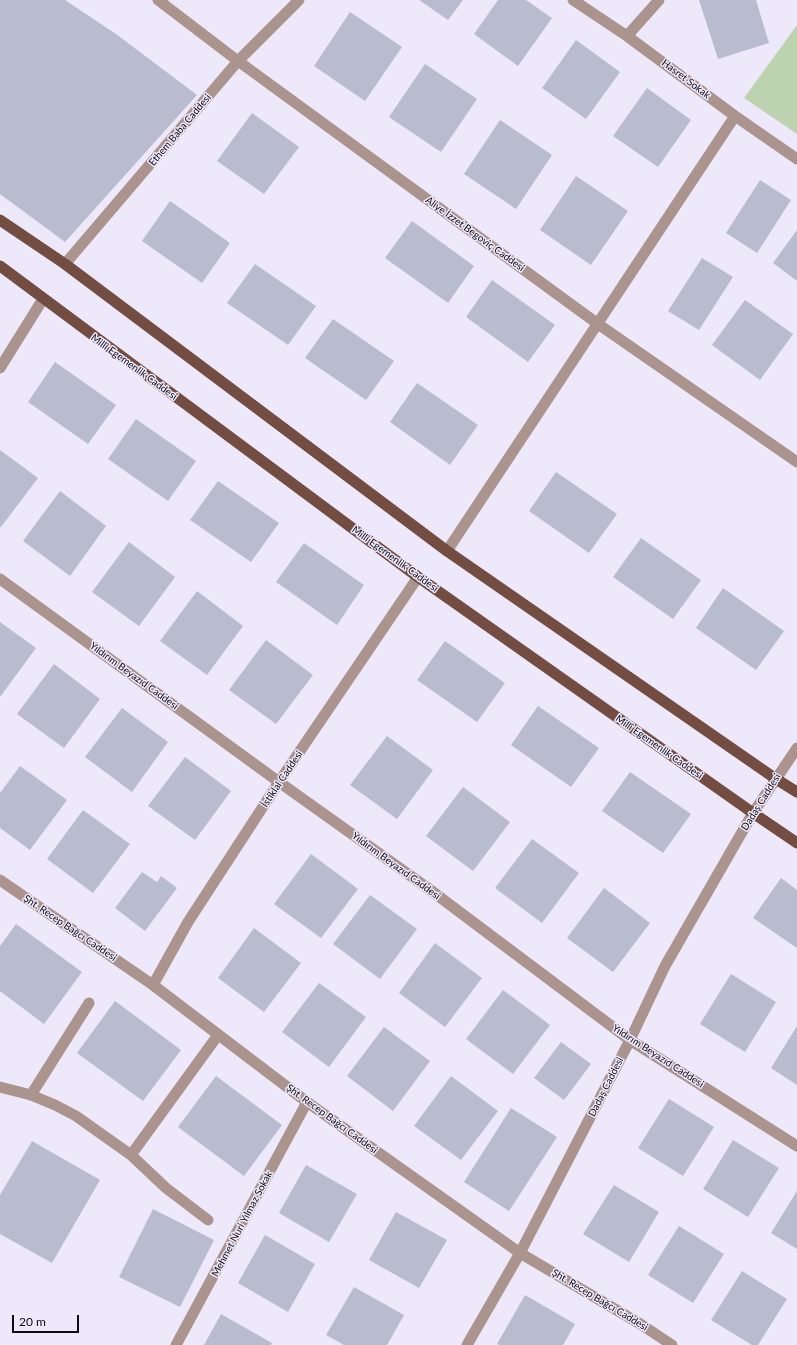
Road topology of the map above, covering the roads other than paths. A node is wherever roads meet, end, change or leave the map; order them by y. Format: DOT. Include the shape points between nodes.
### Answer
graph roads {
  1 [pos="158,0"];
  2 [pos="299,0"];
  3 [pos="574,0"];
  4 [pos="659,0"];
  5 [pos="627,36"];
  6 [pos="238,61"];
  7 [pos="735,116"];
  8 [pos="797,159"];
  9 [pos="0,220"];
  10 [pos="65,264"];
  11 [pos="0,266"];
  12 [pos="43,299"];
  13 [pos="598,324"];
  14 [pos="0,368"];
  15 [pos="797,462"];
  16 [pos="447,550"];
  17 [pos="418,577"];
  18 [pos="0,579"];
  19 [pos="797,748"];
  20 [pos="776,779"];
  21 [pos="279,782"];
  22 [pos="797,792"];
  23 [pos="753,813"];
  24 [pos="797,843"];
  25 [pos="0,880"];
  26 [pos="153,985"];
  27 [pos="89,1003"];
  28 [pos="218,1034"];
  29 [pos="630,1040"];
  30 [pos="0,1087"];
  31 [pos="31,1095"];
  32 [pos="307,1102"];
  33 [pos="797,1146"];
  34 [pos="131,1155"];
  35 [pos="208,1220"];
  36 [pos="520,1253"];
  37 [pos="176,1345"];
  38 [pos="467,1345"];
  39 [pos="672,1345"];
  1 -- 6 [label="street, Aliye İzzet Begoviç Caddesi"];
  2 -- 6 [label="street, Ethem Baba Caddesi"];
  3 -- 5 [label="street, Hasret Sokak"];
  4 -- 5 [label="street"];
  5 -- 7 [label="street, Hasret Sokak"];
  6 -- 10 [label="street, Ethem Baba Caddesi"];
  6 -- 13 [label="street, Aliye İzzet Begoviç Caddesi"];
  7 -- 8 [label="street, Hasret Sokak"];
  7 -- 13 [label="street"];
  9 -- 10 [label="main road"];
  10 -- 16 [label="main road"];
  11 -- 12 [label="main road, Millî Egemenlik Caddesi"];
  12 -- 14 [label="street"];
  12 -- 17 [label="main road, Millî Egemenlik Caddesi"];
  13 -- 15 [label="street, Aliye İzzet Begoviç Caddesi"];
  13 -- 16 [label="street"];
  16 -- 20 [label="main road"];
  17 -- 21 [label="street, İstiklal Caddesi"];
  17 -- 23 [label="main road, Millî Egemenlik Caddesi"];
  18 -- 21 [label="street, Yıldırım Beyazıd Caddesi"];
  19 -- 20 [label="street, Dadaş Caddesi"];
  20 -- 22 [label="main road"];
  20 -- 23 [label="street, Dadaş Caddesi"];
  21 -- 26 [label="street, İstiklal Caddesi" via="188,922"];
  21 -- 29 [label="street, Yıldırım Beyazıd Caddesi" via="429,889"];
  23 -- 24 [label="main road, Millî Egemenlik Caddesi"];
  23 -- 29 [label="street, Dadaş Caddesi" via="665,966"];
  25 -- 26 [label="street, Şht. Recep Bağcı Caddesi"];
  26 -- 28 [label="street, Şht. Recep Bağcı Caddesi"];
  27 -- 31 [label="street"];
  28 -- 32 [label="street, Şht. Recep Bağcı Caddesi"];
  28 -- 34 [label="street"];
  29 -- 33 [label="street, Yıldırım Beyazıd Caddesi"];
  29 -- 36 [label="street, Dadaş Caddesi"];
  30 -- 31 [label="street"];
  31 -- 34 [label="street" via="76,1116"];
  32 -- 36 [label="street, Şht. Recep Bağcı Caddesi"];
  32 -- 37 [label="street, Mehmet Nuri Yılmaz Sokak"];
  34 -- 35 [label="street" via="166,1188"];
  36 -- 38 [label="street, Dadaş Caddesi"];
  36 -- 39 [label="street, Şht. Recep Bağcı Caddesi"];
}
